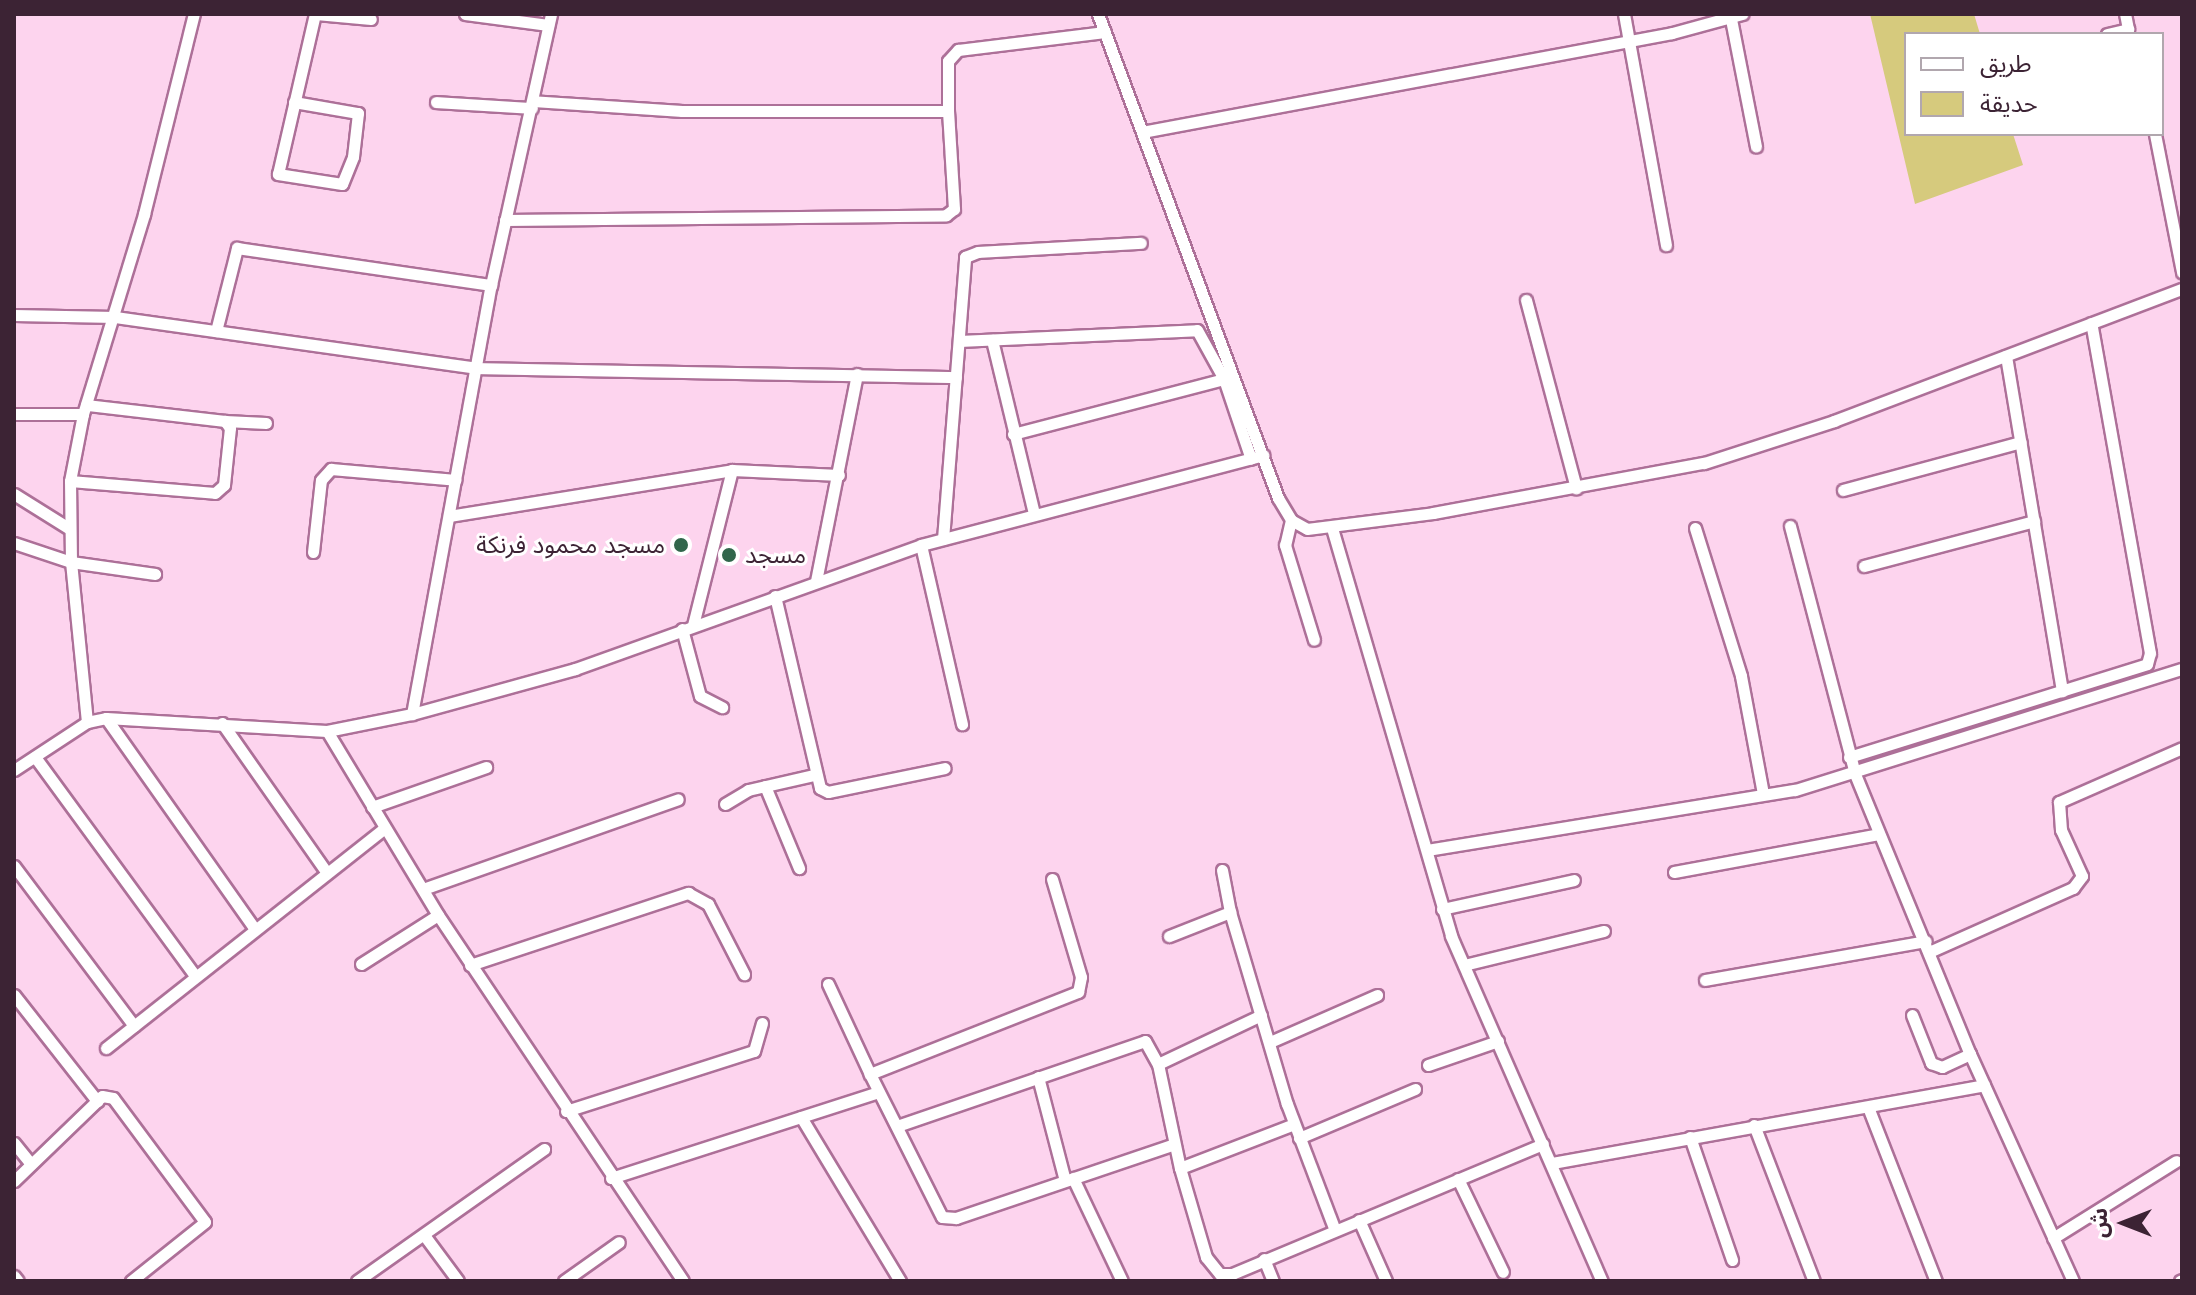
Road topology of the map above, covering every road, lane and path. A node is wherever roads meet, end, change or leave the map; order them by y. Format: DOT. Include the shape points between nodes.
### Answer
graph roads {
  1 [pos="194,14"];
  2 [pos="316,14"];
  3 [pos="465,14"];
  4 [pos="1098,14"];
  5 [pos="1624,14"];
  6 [pos="2125,14"];
  7 [pos="1734,15"];
  8 [pos="371,19"];
  9 [pos="549,19"];
  10 [pos="1105,32"];
  11 [pos="2129,32"];
  12 [pos="1625,41"];
  13 [pos="294,102"];
  14 [pos="436,102"];
  15 [pos="532,105"];
  16 [pos="948,111"];
  17 [pos="1142,132"];
  18 [pos="2155,136"];
  19 [pos="1756,146"];
  20 [pos="505,220"];
  21 [pos="1141,243"];
  22 [pos="1666,245"];
  23 [pos="2182,272"];
  24 [pos="491,285"];
  25 [pos="2182,289"];
  26 [pos="1526,300"];
  27 [pos="14,315"];
  28 [pos="115,317"];
  29 [pos="2091,323"];
  30 [pos="216,331"];
  31 [pos="992,340"];
  32 [pos="959,341"];
  33 [pos="2006,356"];
  34 [pos="477,368"];
  35 [pos="857,374"];
  36 [pos="956,377"];
  37 [pos="1224,379"];
  38 [pos="84,409"];
  39 [pos="14,414"];
  40 [pos="225,421"];
  41 [pos="266,423"];
  42 [pos="1013,434"];
  43 [pos="2021,442"];
  44 [pos="1257,457"];
  45 [pos="732,470"];
  46 [pos="839,475"];
  47 [pos="456,480"];
  48 [pos="70,481"];
  49 [pos="1576,488"];
  50 [pos="1843,490"];
  51 [pos="14,494"];
  52 [pos="1034,514"];
  53 [pos="449,516"];
  54 [pos="1291,520"];
  55 [pos="2034,521"];
  56 [pos="1790,526"];
  57 [pos="1332,528"];
  58 [pos="1695,528"];
  59 [pos="70,529"];
  60 [pos="943,539"];
  61 [pos="14,543"];
  62 [pos="921,545"];
  63 [pos="313,552"];
  64 [pos="71,562"];
  65 [pos="1864,566"];
  66 [pos="155,574"];
  67 [pos="816,581"];
  68 [pos="775,596"];
  69 [pos="688,627"];
  70 [pos="1314,640"];
  71 [pos="2182,669"];
  72 [pos="2062,691"];
  73 [pos="722,707"];
  74 [pos="412,714"];
  75 [pos="106,718"];
  76 [pos="87,722"];
  77 [pos="222,723"];
  78 [pos="962,724"];
  79 [pos="327,731"];
  80 [pos="2182,748"];
  81 [pos="35,757"];
  82 [pos="1849,757"];
  83 [pos="486,767"];
  84 [pos="945,768"];
  85 [pos="14,770"];
  86 [pos="1855,774"];
  87 [pos="814,775"];
  88 [pos="765,786"];
  89 [pos="1763,794"];
  90 [pos="678,799"];
  91 [pos="725,804"];
  92 [pos="372,807"];
  93 [pos="385,828"];
  94 [pos="1879,834"];
  95 [pos="1427,850"];
  96 [pos="14,866"];
  97 [pos="799,868"];
  98 [pos="1222,870"];
  99 [pos="1674,872"];
  100 [pos="327,873"];
  101 [pos="1052,879"];
  102 [pos="1574,880"];
  103 [pos="423,889"];
  104 [pos="1442,909"];
  105 [pos="1230,912"];
  106 [pos="438,915"];
  107 [pos="255,929"];
  108 [pos="1604,931"];
  109 [pos="1169,936"];
  110 [pos="1928,946"];
  111 [pos="361,964"];
  112 [pos="470,965"];
  113 [pos="1464,965"];
  114 [pos="744,974"];
  115 [pos="195,976"];
  116 [pos="1705,980"];
  117 [pos="828,984"];
  118 [pos="14,995"];
  119 [pos="1377,995"];
  120 [pos="1261,1015"];
  121 [pos="1912,1015"];
  122 [pos="762,1023"];
  123 [pos="134,1026"];
  124 [pos="1498,1041"];
  125 [pos="1270,1042"];
  126 [pos="106,1048"];
  127 [pos="1970,1054"];
  128 [pos="1158,1064"];
  129 [pos="1428,1065"];
  130 [pos="870,1074"];
  131 [pos="1038,1077"];
  132 [pos="1984,1085"];
  133 [pos="1415,1089"];
  134 [pos="879,1092"];
  135 [pos="97,1101"];
  136 [pos="1868,1107"];
  137 [pos="566,1111"];
  138 [pos="801,1117"];
  139 [pos="1294,1124"];
  140 [pos="1754,1125"];
  141 [pos="897,1126"];
  142 [pos="1690,1137"];
  143 [pos="1299,1138"];
  144 [pos="14,1143"];
  145 [pos="1174,1144"];
  146 [pos="1543,1144"];
  147 [pos="544,1149"];
  148 [pos="2176,1161"];
  149 [pos="1552,1163"];
  150 [pos="31,1164"];
  151 [pos="1180,1168"];
  152 [pos="611,1178"];
  153 [pos="1069,1179"];
  154 [pos="1458,1179"];
  155 [pos="14,1181"];
  156 [pos="1359,1220"];
  157 [pos="1334,1228"];
  158 [pos="424,1235"];
  159 [pos="2053,1238"];
  160 [pos="619,1242"];
  161 [pos="1264,1259"];
  162 [pos="1732,1260"];
  163 [pos="1503,1272"];
  164 [pos="131,1281"];
  165 [pos="357,1281"];
  166 [pos="458,1281"];
  167 [pos="564,1281"];
  168 [pos="683,1281"];
  169 [pos="900,1281"];
  170 [pos="1122,1281"];
  171 [pos="1273,1281"];
  172 [pos="1386,1281"];
  173 [pos="1602,1281"];
  174 [pos="1814,1281"];
  175 [pos="1936,1281"];
  176 [pos="2073,1281"];
  1 -- 28 [label="street"];
  2 -- 8 [label="street"];
  2 -- 13 [label="street"];
  3 -- 9 [label="street"];
  4 -- 10 [label="street"];
  5 -- 12 [label="street"];
  6 -- 11 [label="street"];
  7 -- 12 [label="street"];
  7 -- 19 [label="street"];
  9 -- 15 [label="street"];
  10 -- 16 [label="street" via="958,50 948,61"];
  10 -- 17 [label="street"];
  12 -- 17 [label="street"];
  12 -- 22 [label="street"];
  13 -- 13 [label="street" via="278,174 342,184 353,157 358,113"];
  14 -- 15 [label="street"];
  15 -- 16 [label="street"];
  15 -- 20 [label="street"];
  16 -- 20 [label="street" via="954,209 946,215"];
  17 -- 44 [label="street"];
  18 -- 23 [label="street"];
  20 -- 24 [label="street"];
  21 -- 32 [label="street" via="968,255 963,261"];
  24 -- 30 [label="street" via="237,248"];
  24 -- 34 [label="street"];
  25 -- 29 [label="street"];
  26 -- 49 [label="street"];
  27 -- 28 [label="street"];
  28 -- 30 [label="street"];
  28 -- 38 [label="street"];
  29 -- 33 [label="street"];
  29 -- 72 [label="street" via="2150,653 2137,670"];
  30 -- 34 [label="street"];
  31 -- 32 [label="street"];
  31 -- 37 [label="street" via="1182,327 1197,330 1205,339"];
  31 -- 42 [label="street"];
  32 -- 36 [label="street"];
  33 -- 43 [label="street"];
  33 -- 49 [label="street" via="1704,463"];
  34 -- 35 [label="street"];
  34 -- 47 [label="street"];
  35 -- 36 [label="street"];
  35 -- 46 [label="street"];
  36 -- 60 [label="street"];
  37 -- 42 [label="street"];
  37 -- 44 [label="street"];
  38 -- 39 [label="street"];
  38 -- 40 [label="street"];
  38 -- 48 [label="street"];
  40 -- 41 [label="street"];
  40 -- 48 [label="street" via="230,428 220,492"];
  42 -- 52 [label="street"];
  43 -- 50 [label="street"];
  43 -- 55 [label="street"];
  44 -- 52 [label="street"];
  44 -- 54 [label="street"];
  45 -- 46 [label="street"];
  45 -- 53 [label="street"];
  45 -- 69 [label="street"];
  46 -- 67 [label="street"];
  47 -- 53 [label="street"];
  47 -- 63 [label="street" via="331,469 321,480"];
  48 -- 59 [label="street"];
  49 -- 57 [label="street"];
  51 -- 59 [label="street"];
  52 -- 60 [label="street"];
  53 -- 74 [label="street"];
  54 -- 57 [label="street" via="1307,529"];
  54 -- 70 [label="street" via="1285,545"];
  55 -- 65 [label="street"];
  55 -- 72 [label="street"];
  56 -- 82 [label="street"];
  57 -- 95 [label="street"];
  58 -- 89 [label="street" via="1741,676"];
  59 -- 64 [label="street"];
  60 -- 62 [label="street"];
  61 -- 64 [label="street"];
  62 -- 67 [label="street"];
  62 -- 78 [label="street"];
  64 -- 66 [label="street"];
  64 -- 76 [label="street"];
  67 -- 68 [label="street"];
  68 -- 69 [label="street"];
  68 -- 87 [label="street"];
  69 -- 73 [label="street" via="700,696"];
  69 -- 74 [label="street" via="575,669"];
  71 -- 86 [label="street"];
  72 -- 82 [label="street"];
  74 -- 79 [label="street"];
  75 -- 76 [label="street"];
  75 -- 77 [label="street"];
  75 -- 107 [label="street"];
  76 -- 81 [label="street"];
  77 -- 79 [label="street"];
  77 -- 100 [label="street"];
  79 -- 92 [label="street"];
  80 -- 110 [label="street" via="2059,802 2061,830 2082,876 2073,888"];
  81 -- 85 [label="street"];
  81 -- 115 [label="street"];
  82 -- 86 [label="street"];
  83 -- 92 [label="street"];
  84 -- 87 [label="street" via="828,792"];
  86 -- 89 [label="street"];
  86 -- 94 [label="street"];
  87 -- 88 [label="street"];
  88 -- 91 [label="street"];
  88 -- 97 [label="street"];
  89 -- 95 [label="street"];
  90 -- 103 [label="street"];
  92 -- 93 [label="street"];
  93 -- 100 [label="street"];
  93 -- 103 [label="street"];
  94 -- 99 [label="street"];
  94 -- 110 [label="street"];
  95 -- 104 [label="street"];
  96 -- 123 [label="street"];
  98 -- 105 [label="street"];
  100 -- 107 [label="street"];
  101 -- 130 [label="street" via="1081,977 1078,992 1065,1002"];
  102 -- 104 [label="street"];
  103 -- 106 [label="street"];
  104 -- 113 [label="street"];
  105 -- 109 [label="street"];
  105 -- 120 [label="street"];
  106 -- 111 [label="street"];
  106 -- 112 [label="street"];
  107 -- 115 [label="street"];
  108 -- 113 [label="street"];
  110 -- 116 [label="street"];
  110 -- 127 [label="street"];
  112 -- 114 [label="street" via="688,893 708,904"];
  112 -- 137 [label="street"];
  113 -- 124 [label="street"];
  115 -- 123 [label="street"];
  117 -- 130 [label="street"];
  118 -- 135 [label="street"];
  119 -- 125 [label="street"];
  120 -- 125 [label="street"];
  120 -- 128 [label="street"];
  121 -- 127 [label="street" via="1931,1063 1942,1067"];
  122 -- 137 [label="street" via="754,1051"];
  123 -- 126 [label="street"];
  124 -- 129 [label="street"];
  124 -- 146 [label="street"];
  125 -- 139 [label="street"];
  127 -- 132 [label="street"];
  128 -- 131 [label="street" via="1150,1046 1135,1041"];
  128 -- 145 [label="street"];
  130 -- 134 [label="street"];
  131 -- 141 [label="street"];
  131 -- 153 [label="street"];
  132 -- 136 [label="street"];
  132 -- 159 [label="street"];
  133 -- 143 [label="street"];
  134 -- 138 [label="street"];
  134 -- 141 [label="street"];
  135 -- 150 [label="street"];
  135 -- 164 [label="street" via="113,1098 205,1222"];
  136 -- 140 [label="street"];
  136 -- 175 [label="street"];
  137 -- 152 [label="street"];
  138 -- 152 [label="street"];
  138 -- 169 [label="street"];
  139 -- 143 [label="street"];
  139 -- 151 [label="street"];
  140 -- 142 [label="street"];
  140 -- 174 [label="street"];
  141 -- 153 [label="street" via="942,1217 956,1218"];
  142 -- 149 [label="street"];
  142 -- 162 [label="street"];
  143 -- 157 [label="street"];
  144 -- 150 [label="street"];
  145 -- 151 [label="street"];
  145 -- 153 [label="street"];
  146 -- 149 [label="street"];
  146 -- 154 [label="street"];
  147 -- 158 [label="street"];
  148 -- 159 [label="street"];
  149 -- 173 [label="street"];
  150 -- 155 [label="street"];
  151 -- 161 [label="street" via="1213,1268 1232,1274"];
  152 -- 168 [label="street"];
  153 -- 170 [label="street"];
  154 -- 156 [label="street"];
  154 -- 163 [label="street"];
  156 -- 157 [label="street"];
  156 -- 172 [label="street"];
  157 -- 161 [label="street"];
  158 -- 165 [label="street"];
  158 -- 166 [label="street"];
  159 -- 176 [label="street"];
  160 -- 167 [label="street"];
  161 -- 171 [label="street"];
}
